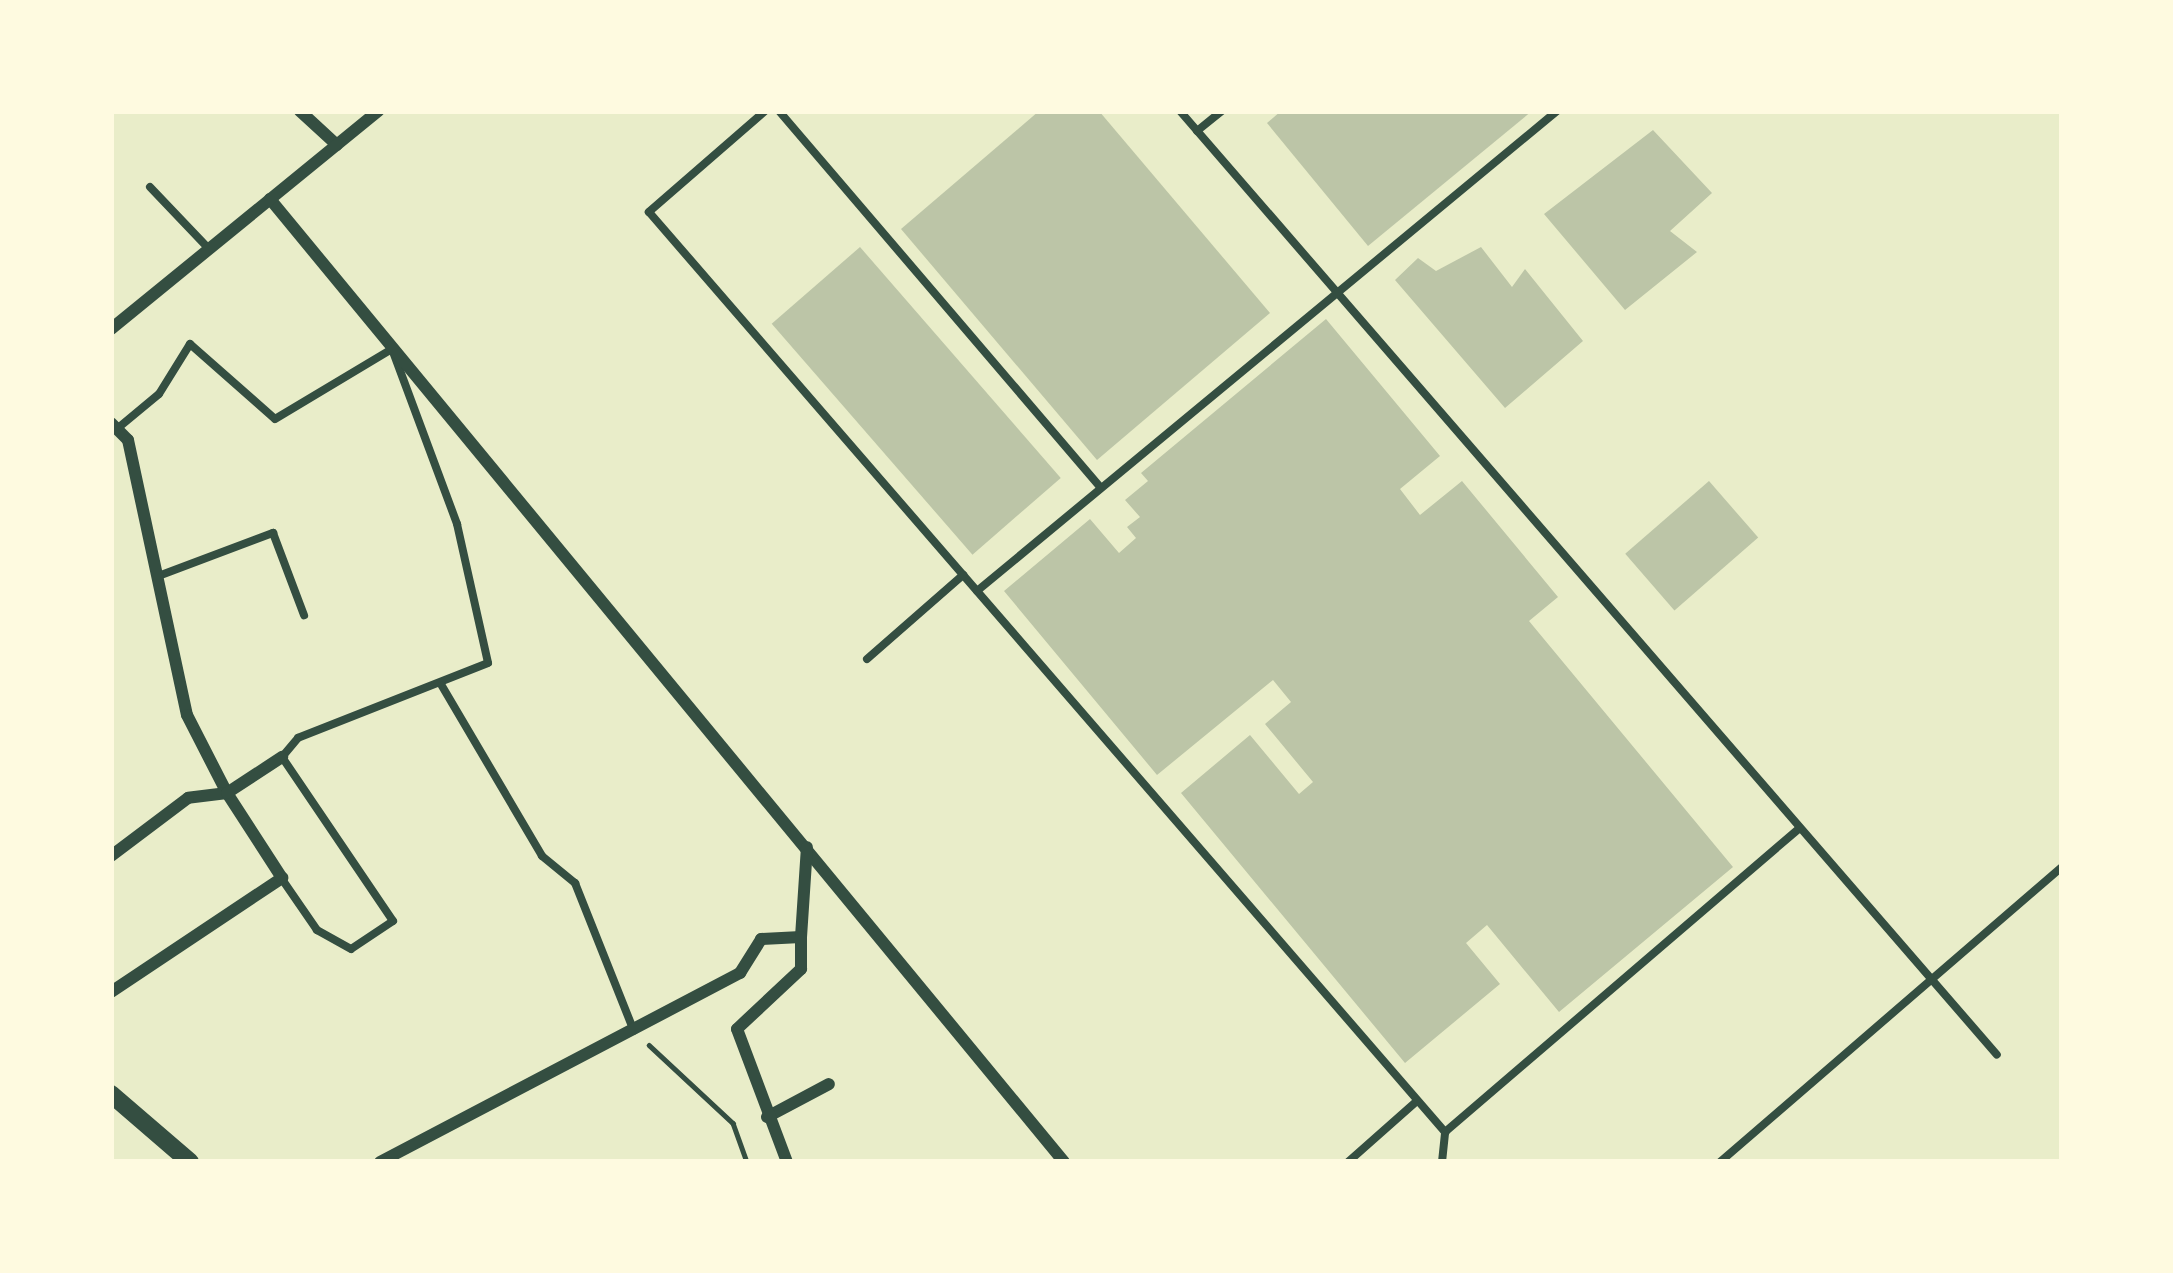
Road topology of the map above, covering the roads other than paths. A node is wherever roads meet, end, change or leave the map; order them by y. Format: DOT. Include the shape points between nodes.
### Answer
graph roads {
  1 [pos="301,111"];
  2 [pos="378,111"];
  3 [pos="766,111"];
  4 [pos="779,111"];
  5 [pos="1180,111"];
  6 [pos="1222,111"];
  7 [pos="1557,111"];
  8 [pos="1197,131"];
  9 [pos="338,145"];
  10 [pos="150,187"];
  11 [pos="270,200"];
  12 [pos="209,249"];
  13 [pos="1338,293"];
  14 [pos="111,329"];
  15 [pos="392,349"];
  16 [pos="114,426"];
  17 [pos="1100,487"];
  18 [pos="161,575"];
  19 [pos="963,575"];
  20 [pos="977,591"];
  21 [pos="304,615"];
  22 [pos="867,659"];
  23 [pos="442,686"];
  24 [pos="282,757"];
  25 [pos="227,793"];
  26 [pos="1800,828"];
  27 [pos="807,846"];
  28 [pos="111,856"];
  29 [pos="2062,867"];
  30 [pos="282,878"];
  31 [pos="801,937"];
  32 [pos="1931,979"];
  33 [pos="111,992"];
  34 [pos="634,1031"];
  35 [pos="1997,1055"];
  36 [pos="829,1084"];
  37 [pos="111,1094"];
  38 [pos="1418,1101"];
  39 [pos="766,1117"];
  40 [pos="1444,1132"];
  41 [pos="190,1162"];
  42 [pos="380,1162"];
  43 [pos="787,1162"];
  44 [pos="1064,1162"];
  45 [pos="1348,1162"];
  46 [pos="1442,1162"];
  47 [pos="1720,1162"];
  1 -- 9 [label="street"];
  2 -- 9 [label="street"];
  3 -- 19 [label="lane" via="649,212"];
  4 -- 17 [label="lane"];
  5 -- 8 [label="lane"];
  6 -- 8 [label="lane"];
  7 -- 13 [label="lane"];
  8 -- 13 [label="lane"];
  9 -- 11 [label="street"];
  10 -- 12 [label="lane"];
  11 -- 12 [label="street"];
  11 -- 15 [label="street"];
  12 -- 14 [label="street"];
  13 -- 17 [label="lane"];
  13 -- 26 [label="lane"];
  15 -- 16 [label="lane" via="275,419 190,344 159,394"];
  15 -- 23 [label="lane" via="457,524 488,663"];
  15 -- 27 [label="street"];
  16 -- 18 [label="street"];
  17 -- 20 [label="lane"];
  18 -- 21 [label="lane" via="273,533"];
  18 -- 25 [label="street" via="187,715"];
  19 -- 20 [label="lane"];
  19 -- 22 [label="lane"];
  20 -- 38 [label="lane"];
  23 -- 24 [label="lane" via="298,738"];
  23 -- 34 [label="lane" via="542,856 575,883"];
  24 -- 25 [label="street"];
  24 -- 30 [label="lane" via="393,921 351,949 317,931"];
  25 -- 28 [label="street" via="188,798"];
  25 -- 30 [label="street"];
  26 -- 32 [label="lane"];
  26 -- 40 [label="lane"];
  27 -- 31 [label="street"];
  27 -- 44 [label="street"];
  29 -- 32 [label="lane"];
  30 -- 33 [label="street"];
  31 -- 34 [label="street" via="761,939 740,973"];
  31 -- 39 [label="street" via="802,969 737,1028"];
  32 -- 35 [label="lane"];
  32 -- 47 [label="lane"];
  34 -- 42 [label="street"];
  36 -- 39 [label="street"];
  37 -- 41 [label="street"];
  38 -- 40 [label="lane"];
  38 -- 45 [label="lane"];
  39 -- 43 [label="street"];
  40 -- 46 [label="lane"];
}
